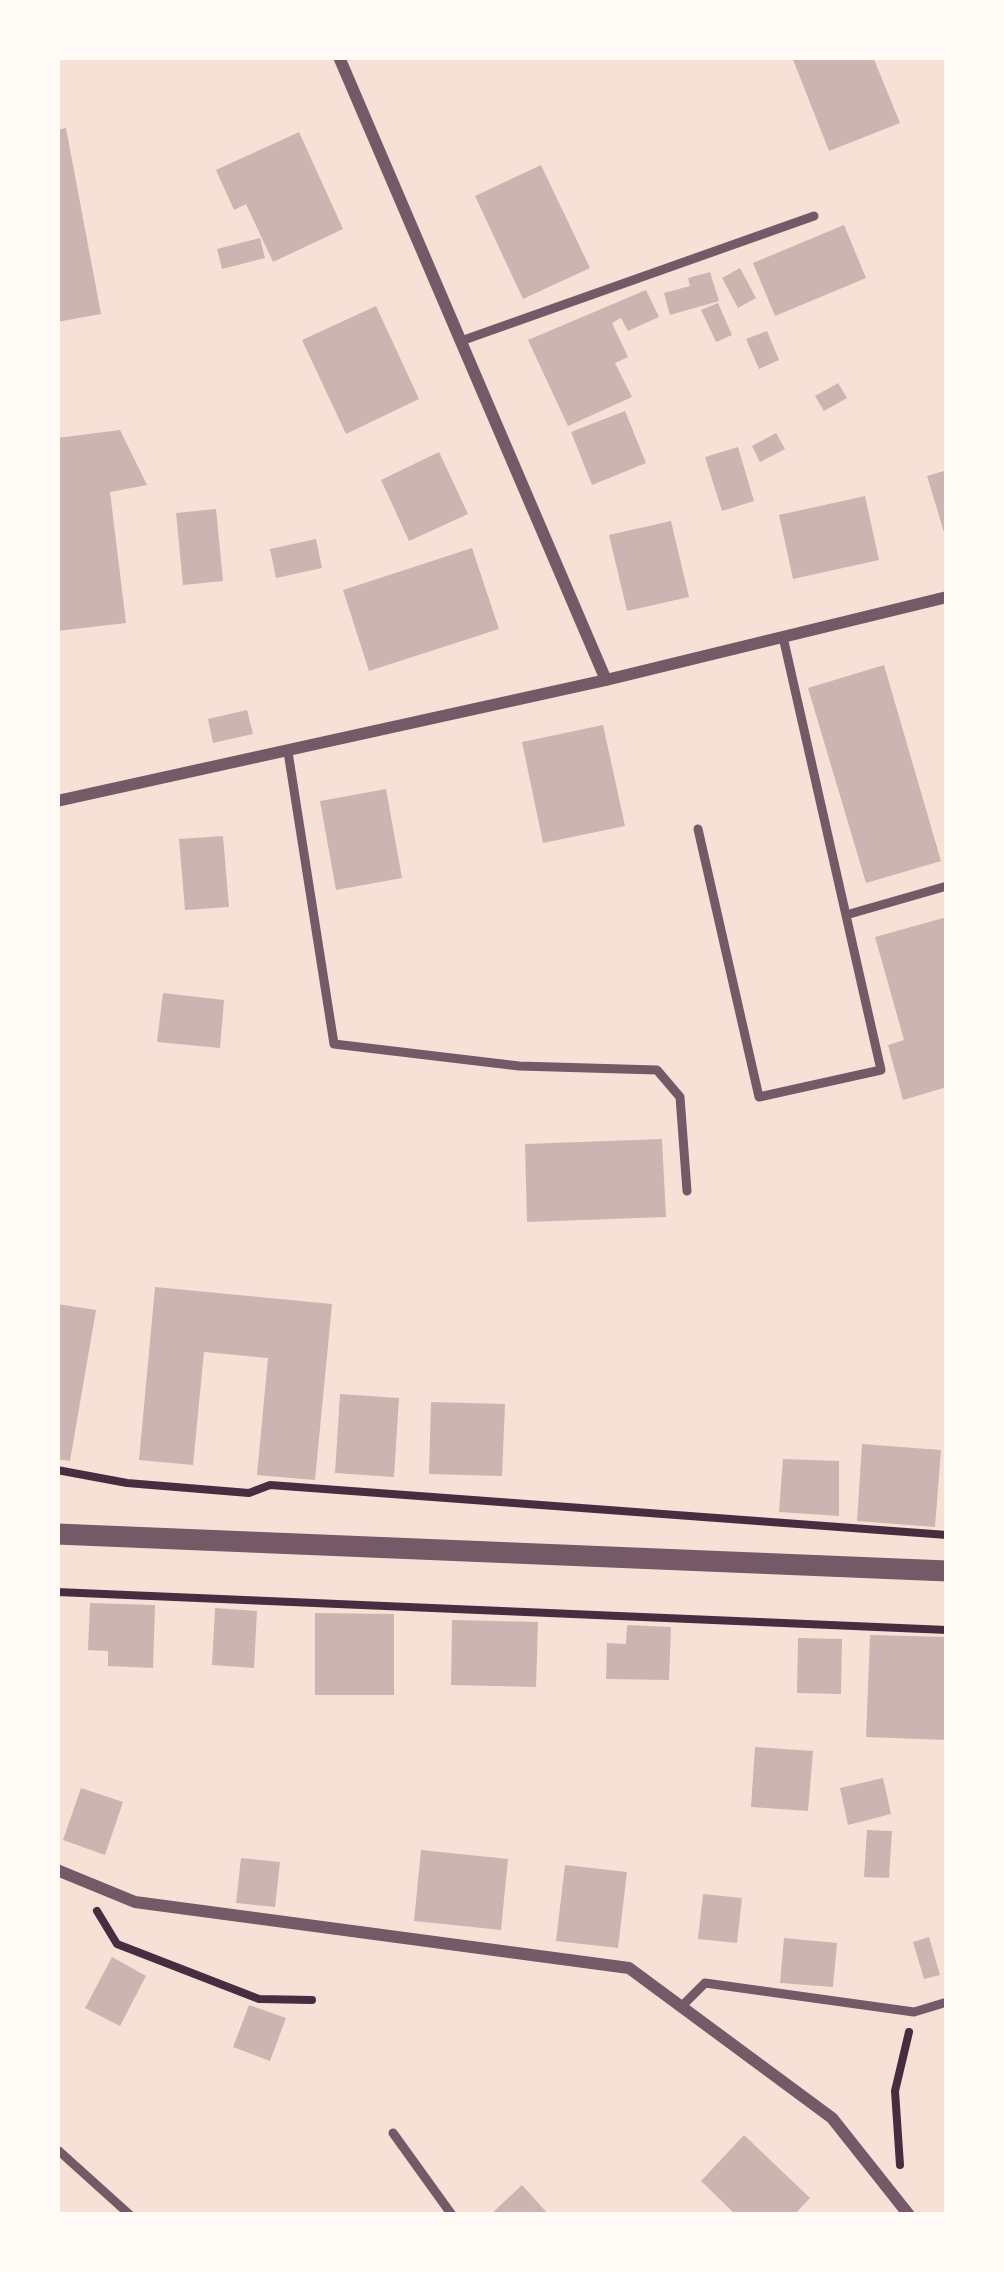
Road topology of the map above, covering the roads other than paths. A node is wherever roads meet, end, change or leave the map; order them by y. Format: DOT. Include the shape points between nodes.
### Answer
graph roads {
  1 [pos="339,57"];
  2 [pos="814,216"];
  3 [pos="461,341"];
  4 [pos="947,597"];
  5 [pos="783,637"];
  6 [pos="606,680"];
  7 [pos="288,752"];
  8 [pos="57,801"];
  9 [pos="698,829"];
  10 [pos="947,886"];
  11 [pos="846,915"];
  12 [pos="687,1192"];
  13 [pos="57,1534"];
  14 [pos="947,1571"];
  15 [pos="57,1870"];
  16 [pos="947,2002"];
  17 [pos="681,2007"];
  18 [pos="393,2133"];
  19 [pos="59,2151"];
  20 [pos="906,2212"];
  21 [pos="130,2215"];
  22 [pos="452,2215"];
  1 -- 3 [label="street"];
  2 -- 3 [label="lane"];
  3 -- 6 [label="street"];
  4 -- 5 [label="street"];
  5 -- 6 [label="street"];
  5 -- 11 [label="lane"];
  6 -- 7 [label="street"];
  7 -- 8 [label="street"];
  7 -- 12 [label="lane" via="334,1044 519,1066 656,1070 680,1097"];
  9 -- 11 [label="lane" via="759,1097 881,1070"];
  10 -- 11 [label="lane"];
  13 -- 14 [label="street"];
  15 -- 17 [label="street" via="135,1902 629,1968"];
  16 -- 17 [label="lane" via="914,2012 705,1983"];
  17 -- 20 [label="street" via="832,2118"];
  18 -- 22 [label="lane"];
  19 -- 21 [label="lane"];
}
